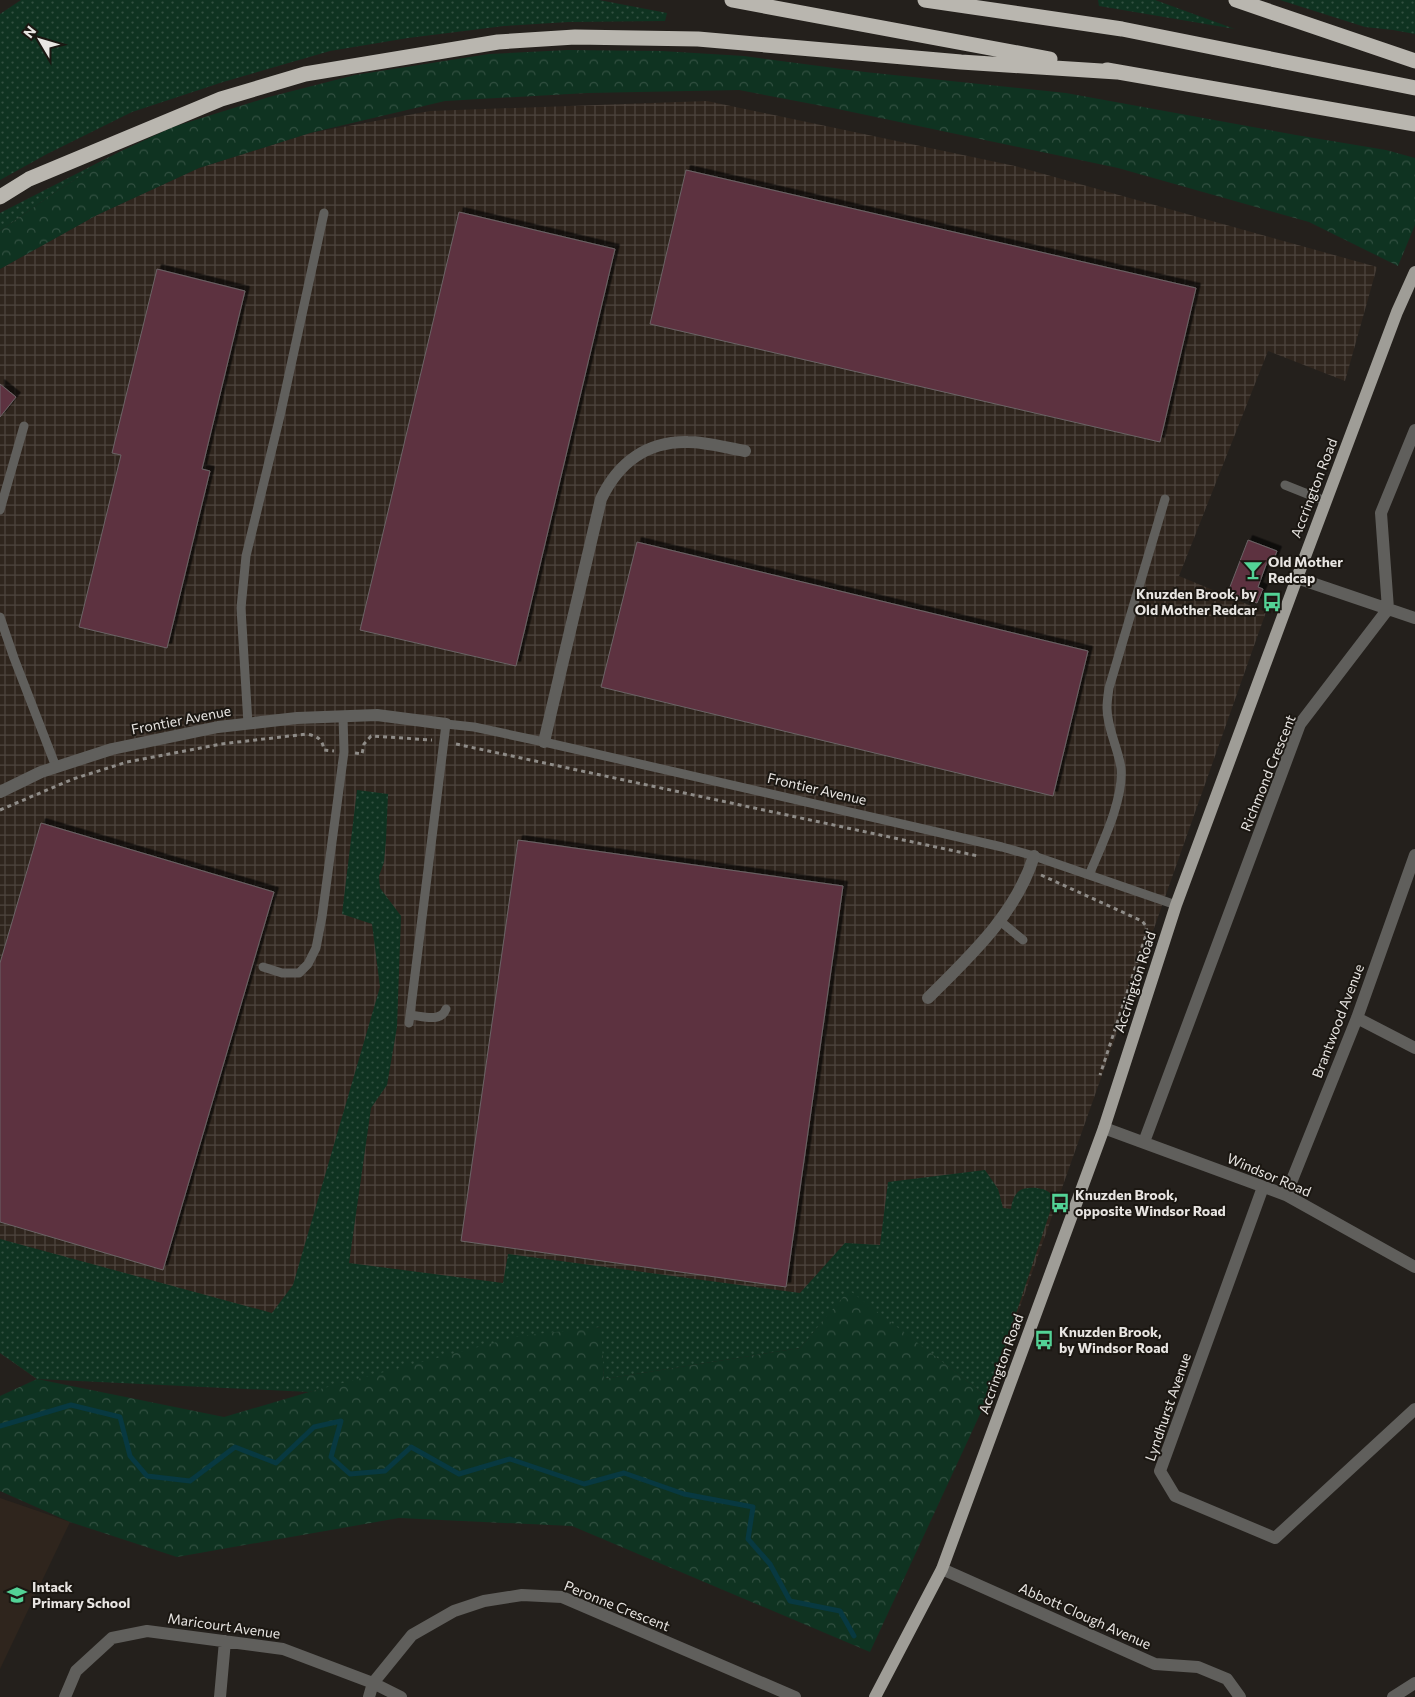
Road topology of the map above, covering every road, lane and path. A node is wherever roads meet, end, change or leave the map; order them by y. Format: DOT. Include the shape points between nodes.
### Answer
graph roads {
  1 [pos="732,0"];
  2 [pos="925,0"];
  3 [pos="1236,0"];
  4 [pos="1415,61"];
  5 [pos="1117,72"];
  6 [pos="1412,88"];
  7 [pos="1415,124"];
  8 [pos="0,197"];
  9 [pos="324,213"];
  10 [pos="1415,272"];
  11 [pos="24,426"];
  12 [pos="1415,430"];
  13 [pos="745,451"];
  14 [pos="1285,485"];
  15 [pos="1165,499"];
  16 [pos="1325,501"];
  17 [pos="0,510"];
  18 [pos="1296,578"];
  19 [pos="1388,609"];
  20 [pos="0,617"];
  21 [pos="1415,618"];
  22 [pos="343,716"];
  23 [pos="248,724"];
  24 [pos="446,724"];
  25 [pos="444,741"];
  26 [pos="544,742"];
  27 [pos="344,752"];
  28 [pos="56,767"];
  29 [pos="0,792"];
  30 [pos="0,810"];
  31 [pos="1415,855"];
  32 [pos="978,856"];
  33 [pos="1032,862"];
  34 [pos="1089,876"];
  35 [pos="1176,906"];
  36 [pos="1000,921"];
  37 [pos="1023,940"];
  38 [pos="263,967"];
  39 [pos="928,998"];
  40 [pos="446,1009"];
  41 [pos="1357,1018"];
  42 [pos="1415,1048"];
  43 [pos="1100,1075"];
  44 [pos="1104,1128"];
  45 [pos="1144,1142"];
  46 [pos="1263,1187"];
  47 [pos="1286,1196"];
  48 [pos="1415,1267"];
  49 [pos="1415,1409"];
  50 [pos="942,1569"];
  51 [pos="225,1641"];
  52 [pos="373,1682"];
  53 [pos="1415,1683"];
  54 [pos="64,1697"];
  55 [pos="220,1697"];
  56 [pos="370,1697"];
  57 [pos="401,1697"];
  58 [pos="795,1697"];
  59 [pos="875,1697"];
  60 [pos="1240,1697"];
  61 [pos="1393,1697"];
  1 -- 5 [label="highway"];
  2 -- 6 [label="highway" via="1122,29"];
  3 -- 4 [label="highway"];
  5 -- 7 [label="highway"];
  5 -- 8 [label="highway" via="698,39 575,37 498,42 305,74 221,99 29,179"];
  9 -- 23 [label="lane" via="246,556 241,608"];
  10 -- 16 [label="main road, Accrington Road"];
  11 -- 17 [label="lane"];
  12 -- 19 [label="street" via="1381,513"];
  13 -- 26 [label="street" via="705,443 672,443 653,448 631,460 608,484 601,499"];
  14 -- 16 [label="lane"];
  15 -- 34 [label="lane" via="1109,688 1106,708 1121,770 1118,802"];
  16 -- 18 [label="main road, Accrington Road"];
  18 -- 19 [label="street"];
  18 -- 35 [label="main road, Accrington Road"];
  19 -- 21 [label="street"];
  19 -- 45 [label="street, Richmond Crescent" via="1300,724"];
  20 -- 28 [label="lane"];
  22 -- 23 [label="street, Frontier Avenue"];
  22 -- 24 [label="street, Frontier Avenue" via="376,715"];
  22 -- 27 [label="lane"];
  23 -- 28 [label="street, Frontier Avenue" via="112,749"];
  24 -- 25 [label="lane"];
  24 -- 26 [label="lane, Frontier Avenue"];
  25 -- 27 [label="path" via="371,736 364,744 362,754"];
  25 -- 32 [label="path"];
  25 -- 40 [label="lane" via="410,1019 438,1017"];
  26 -- 33 [label="lane, Frontier Avenue" via="984,843"];
  27 -- 30 [label="path" via="324,750 323,742 307,734 221,744 98,770"];
  27 -- 38 [label="lane" via="316,948 299,973 282,973"];
  28 -- 29 [label="street, Frontier Avenue"];
  31 -- 41 [label="street, Brantwood Avenue"];
  33 -- 34 [label="lane, Frontier Avenue"];
  33 -- 36 [label="street" via="1019,893"];
  33 -- 43 [label="path" via="1146,926 1147,932"];
  34 -- 35 [label="lane, Frontier Avenue"];
  35 -- 44 [label="main road, Accrington Road"];
  36 -- 37 [label="lane"];
  36 -- 39 [label="street"];
  41 -- 42 [label="street"];
  41 -- 47 [label="street, Brantwood Avenue"];
  44 -- 45 [label="street, Windsor Road"];
  44 -- 50 [label="main road, Accrington Road"];
  45 -- 46 [label="street, Windsor Road"];
  46 -- 47 [label="street, Windsor Road"];
  46 -- 49 [label="street, Lyndhurst Avenue" via="1160,1470 1175,1496 1275,1538"];
  47 -- 48 [label="street, Windsor Road"];
  50 -- 59 [label="main road, Accrington Road"];
  50 -- 60 [label="street, Abbott Clough Avenue" via="1155,1664 1198,1667 1228,1679"];
  51 -- 52 [label="street, Maricourt Avenue" via="283,1648"];
  51 -- 54 [label="street, Maricourt Avenue" via="147,1631 112,1638 76,1671"];
  51 -- 55 [label="street"];
  52 -- 56 [label="street, Peronne Crescent"];
  52 -- 57 [label="street, Maricourt Avenue"];
  52 -- 58 [label="street, Peronne Crescent" via="412,1635 454,1611 484,1601 522,1595 562,1597"];
  53 -- 61 [label="street"];
}
